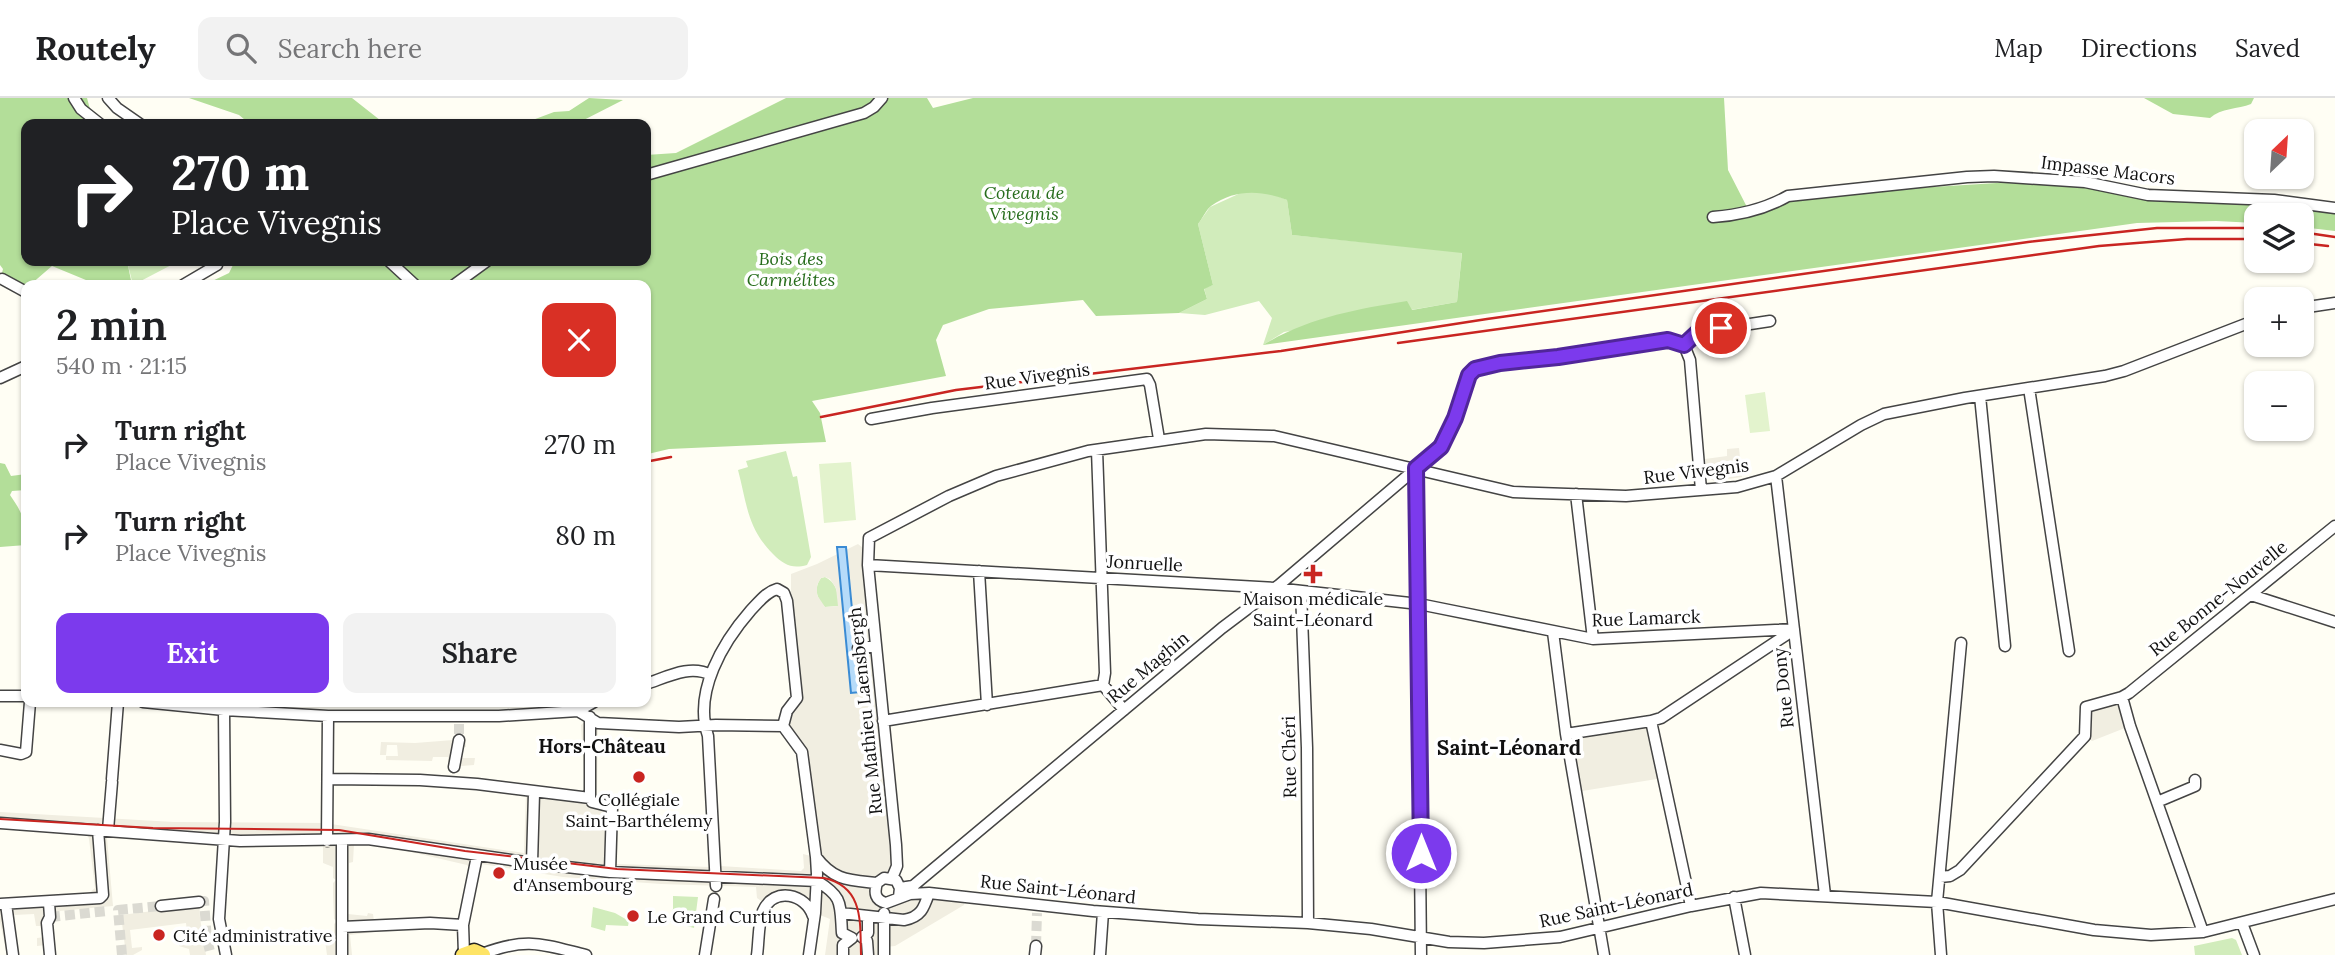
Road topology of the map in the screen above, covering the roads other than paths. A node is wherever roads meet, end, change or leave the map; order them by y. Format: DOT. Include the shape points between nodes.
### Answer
graph roads {
  1 [pos="74,98"];
  2 [pos="108,98"];
  3 [pos="882,98"];
  4 [pos="94,119"];
  5 [pos="133,119"];
  6 [pos="651,173"];
  7 [pos="2335,208"];
  8 [pos="1713,217"];
  9 [pos="215,266"];
  10 [pos="394,266"];
  11 [pos="481,266"];
  12 [pos="2,279"];
  13 [pos="192,280"];
  14 [pos="410,280"];
  15 [pos="461,280"];
  16 [pos="21,289"];
  17 [pos="2335,303"];
  18 [pos="2314,306"];
  19 [pos="1770,321"];
  20 [pos="2244,325"];
  21 [pos="1684,345"];
  22 [pos="21,368"];
  23 [pos="0,378"];
  24 [pos="2029,388"];
  25 [pos="1980,396"];
  26 [pos="871,419"];
  27 [pos="1159,439"];
  28 [pos="1097,450"];
  29 [pos="1416,468"];
  30 [pos="1776,477"];
  31 [pos="1701,490"];
  32 [pos="1576,494"];
  33 [pos="2335,526"];
  34 [pos="869,538"];
  35 [pos="868,565"];
  36 [pos="979,571"];
  37 [pos="1101,578"];
  38 [pos="1275,587"];
  39 [pos="1301,591"];
  40 [pos="2251,595"];
  41 [pos="1419,604"];
  42 [pos="2335,622"];
  43 [pos="1794,629"];
  44 [pos="1553,632"];
  45 [pos="1593,639"];
  46 [pos="1961,643"];
  47 [pos="876,646"];
  48 [pos="2005,646"];
  49 [pos="858,648"];
  50 [pos="2069,651"];
  51 [pos="711,675"];
  52 [pos="651,682"];
  53 [pos="1103,685"];
  54 [pos="0,696"];
  55 [pos="21,696"];
  56 [pos="2122,697"];
  57 [pos="987,705"];
  58 [pos="30,707"];
  59 [pos="118,707"];
  60 [pos="197,707"];
  61 [pos="584,707"];
  62 [pos="224,710"];
  63 [pos="1124,710"];
  64 [pos="576,711"];
  65 [pos="328,716"];
  66 [pos="590,717"];
  67 [pos="883,721"];
  68 [pos="1651,721"];
  69 [pos="704,725"];
  70 [pos="783,726"];
  71 [pos="1566,734"];
  72 [pos="459,740"];
  73 [pos="0,750"];
  74 [pos="453,776"];
  75 [pos="329,779"];
  76 [pos="2195,780"];
  77 [pos="534,793"];
  78 [pos="590,798"];
  79 [pos="2157,802"];
  80 [pos="0,823"];
  81 [pos="103,830"];
  82 [pos="224,839"];
  83 [pos="342,840"];
  84 [pos="327,841"];
  85 [pos="477,856"];
  86 [pos="816,857"];
  87 [pos="532,863"];
  88 [pos="605,874"];
  89 [pos="1940,877"];
  90 [pos="892,878"];
  91 [pos="817,881"];
  92 [pos="716,882"];
  93 [pos="877,883"];
  94 [pos="900,892"];
  95 [pos="929,893"];
  96 [pos="1825,895"];
  97 [pos="1734,897"];
  98 [pos="714,899"];
  99 [pos="2335,899"];
  100 [pos="200,902"];
  101 [pos="1937,902"];
  102 [pos="49,903"];
  103 [pos="886,903"];
  104 [pos="3,904"];
  105 [pos="161,906"];
  106 [pos="1691,906"];
  107 [pos="1102,912"];
  108 [pos="841,913"];
  109 [pos="867,916"];
  110 [pos="883,917"];
  111 [pos="814,921"];
  112 [pos="1308,923"];
  113 [pos="2242,923"];
  114 [pos="463,925"];
  115 [pos="342,927"];
  116 [pos="1600,928"];
  117 [pos="2203,932"];
  118 [pos="1421,938"];
  119 [pos="13,955"];
  120 [pos="50,955"];
  121 [pos="226,955"];
  122 [pos="342,955"];
  123 [pos="463,955"];
  124 [pos="483,955"];
  125 [pos="586,955"];
  126 [pos="705,955"];
  127 [pos="757,955"];
  128 [pos="809,955"];
  129 [pos="843,955"];
  130 [pos="868,955"];
  131 [pos="884,955"];
  132 [pos="1100,955"];
  133 [pos="1421,955"];
  134 [pos="1604,955"];
  135 [pos="1745,955"];
  136 [pos="1941,955"];
  137 [pos="2254,955"];
  1 -- 4 [label="street"];
  2 -- 5 [label="street"];
  3 -- 6 [label="street" via="864,113"];
  7 -- 8 [label="street, Impasse Macors" via="2274,200 2148,195 2085,182 1980,176 1788,196 1737,215"];
  9 -- 13 [label="street"];
  10 -- 14 [label="street"];
  11 -- 15 [label="street"];
  12 -- 16 [label="street"];
  17 -- 18 [label="street"];
  19 -- 21 [label="street" via="1698,332"];
  20 -- 24 [label="street, Rue Vivegnis" via="2124,371"];
  21 -- 29 [label="street, Rue Maghin" via="1668,340 1475,369 1441,447"];
  21 -- 31 [label="street" via="1690,360"];
  22 -- 23 [label="street"];
  24 -- 25 [label="street, Rue Vivegnis"];
  24 -- 50 [label="street"];
  25 -- 30 [label="street, Rue Vivegnis" via="1884,414"];
  25 -- 48 [label="street"];
  26 -- 27 [label="street, Rue Vivegnis" via="1147,379"];
  27 -- 28 [label="street, Rue Vivegnis"];
  27 -- 29 [label="street, Rue Vivegnis" via="1206,433 1273,436"];
  28 -- 34 [label="street, Rue Vivegnis" via="991,477"];
  28 -- 37 [label="street"];
  29 -- 32 [label="street, Rue Vivegnis" via="1513,492"];
  29 -- 38 [label="street, Rue Maghin"];
  29 -- 41 [label="street"];
  30 -- 31 [label="street, Rue Vivegnis"];
  30 -- 43 [label="street, Rue Dony"];
  31 -- 32 [label="street, Rue Vivegnis" via="1626,496"];
  32 -- 45 [label="street"];
  33 -- 40 [label="street, Rue Bonne-Nouvelle"];
  34 -- 35 [label="street, Rue Mathieu Laensbergh"];
  35 -- 36 [label="street, Jonruelle"];
  35 -- 47 [label="street, Rue Mathieu Laensbergh"];
  36 -- 37 [label="street, Jonruelle"];
  36 -- 57 [label="street"];
  37 -- 38 [label="street, Jonruelle"];
  37 -- 53 [label="street"];
  38 -- 39 [label="street, Jonruelle"];
  38 -- 63 [label="street, Rue Maghin"];
  39 -- 41 [label="street, Jonruelle"];
  39 -- 112 [label="street, Rue Chéri"];
  40 -- 42 [label="street"];
  40 -- 56 [label="street, Rue Bonne-Nouvelle"];
  41 -- 44 [label="street, Rue Lamarck"];
  41 -- 118 [label="street"];
  43 -- 45 [label="street, Rue Lamarck"];
  43 -- 68 [label="street"];
  43 -- 96 [label="street, Rue Dony"];
  44 -- 45 [label="street, Rue Lamarck"];
  44 -- 71 [label="street"];
  46 -- 89 [label="street"];
  47 -- 49 [label="street"];
  47 -- 67 [label="street, Rue Mathieu Laensbergh"];
  51 -- 52 [label="street" via="691,670"];
  51 -- 69 [label="street"];
  51 -- 70 [label="street" via="730,636 771,590 781,590 788,601 797,698"];
  53 -- 57 [label="street"];
  53 -- 63 [label="street"];
  54 -- 55 [label="street"];
  56 -- 79 [label="street"];
  56 -- 89 [label="street" via="2086,707 2085,736 1960,870"];
  57 -- 67 [label="street"];
  58 -- 73 [label="street" via="26,752"];
  59 -- 81 [label="street"];
  60 -- 62 [label="street"];
  61 -- 64 [label="street"];
  62 -- 65 [label="street"];
  62 -- 82 [label="street"];
  63 -- 94 [label="street, Rue Maghin" via="913,886"];
  64 -- 65 [label="street" via="459,720"];
  64 -- 66 [label="street"];
  65 -- 75 [label="street"];
  66 -- 69 [label="street" via="598,723"];
  66 -- 78 [label="street"];
  67 -- 90 [label="street, Rue Mathieu Laensbergh" via="897,856"];
  68 -- 71 [label="street"];
  68 -- 106 [label="street"];
  69 -- 70 [label="street"];
  69 -- 92 [label="street"];
  70 -- 86 [label="street" via="802,752"];
  71 -- 116 [label="street"];
  72 -- 74 [label="street"];
  74 -- 75 [label="street"];
  74 -- 77 [label="street"];
  75 -- 84 [label="street"];
  76 -- 79 [label="street" via="2195,786"];
  77 -- 78 [label="street"];
  77 -- 87 [label="street"];
  78 -- 88 [label="street" via="612,807"];
  79 -- 117 [label="street"];
  80 -- 81 [label="street"];
  81 -- 82 [label="street"];
  81 -- 102 [label="street" via="103,903"];
  82 -- 84 [label="street"];
  82 -- 121 [label="street" via="219,919"];
  83 -- 84 [label="street"];
  83 -- 85 [label="street" via="395,842"];
  83 -- 115 [label="street" via="337,902"];
  85 -- 87 [label="street"];
  85 -- 114 [label="street"];
  86 -- 91 [label="street"];
  86 -- 93 [label="street" via="838,878"];
  87 -- 88 [label="street"];
  88 -- 92 [label="street"];
  89 -- 101 [label="street"];
  90 -- 93 [label="street"];
  90 -- 94 [label="street"];
  91 -- 92 [label="street"];
  91 -- 108 [label="street" via="835,892"];
  91 -- 111 [label="street"];
  93 -- 103 [label="street" via="876,895"];
  94 -- 95 [label="street, Rue Saint-Léonard"];
  94 -- 103 [label="street" via="893,902"];
  95 -- 107 [label="street, Rue Saint-Léonard" via="1038,909"];
  95 -- 110 [label="street" via="923,911 912,918"];
  96 -- 97 [label="street, Rue Saint-Léonard" via="1777,892"];
  96 -- 101 [label="street, Rue Saint-Léonard"];
  97 -- 106 [label="street, Rue Saint-Léonard"];
  97 -- 135 [label="street"];
  98 -- 126 [label="street"];
  99 -- 113 [label="street, Rue Saint-Léonard"];
  100 -- 105 [label="street"];
  101 -- 117 [label="street, Rue Saint-Léonard" via="2108,931 2151,935"];
  101 -- 136 [label="street"];
  102 -- 104 [label="street"];
  102 -- 120 [label="street"];
  103 -- 110 [label="street"];
  104 -- 119 [label="street"];
  106 -- 116 [label="street, Rue Saint-Léonard"];
  107 -- 112 [label="street, Rue Saint-Léonard"];
  107 -- 132 [label="street"];
  108 -- 109 [label="street"];
  108 -- 129 [label="street" via="842,933 852,938 843,944"];
  109 -- 110 [label="street"];
  109 -- 130 [label="street" via="869,933 862,937"];
  110 -- 131 [label="street"];
  111 -- 127 [label="street" via="801,899 777,897 763,911"];
  111 -- 128 [label="street"];
  112 -- 118 [label="street, Rue Saint-Léonard"];
  113 -- 117 [label="street, Rue Saint-Léonard"];
  113 -- 137 [label="street"];
  114 -- 115 [label="street"];
  114 -- 123 [label="street"];
  115 -- 122 [label="street"];
  116 -- 118 [label="street, Rue Saint-Léonard" via="1520,942"];
  116 -- 134 [label="street"];
  118 -- 133 [label="street"];
  123 -- 124 [label="main road" via="474,951"];
  124 -- 125 [label="street" via="526,942"];
}
